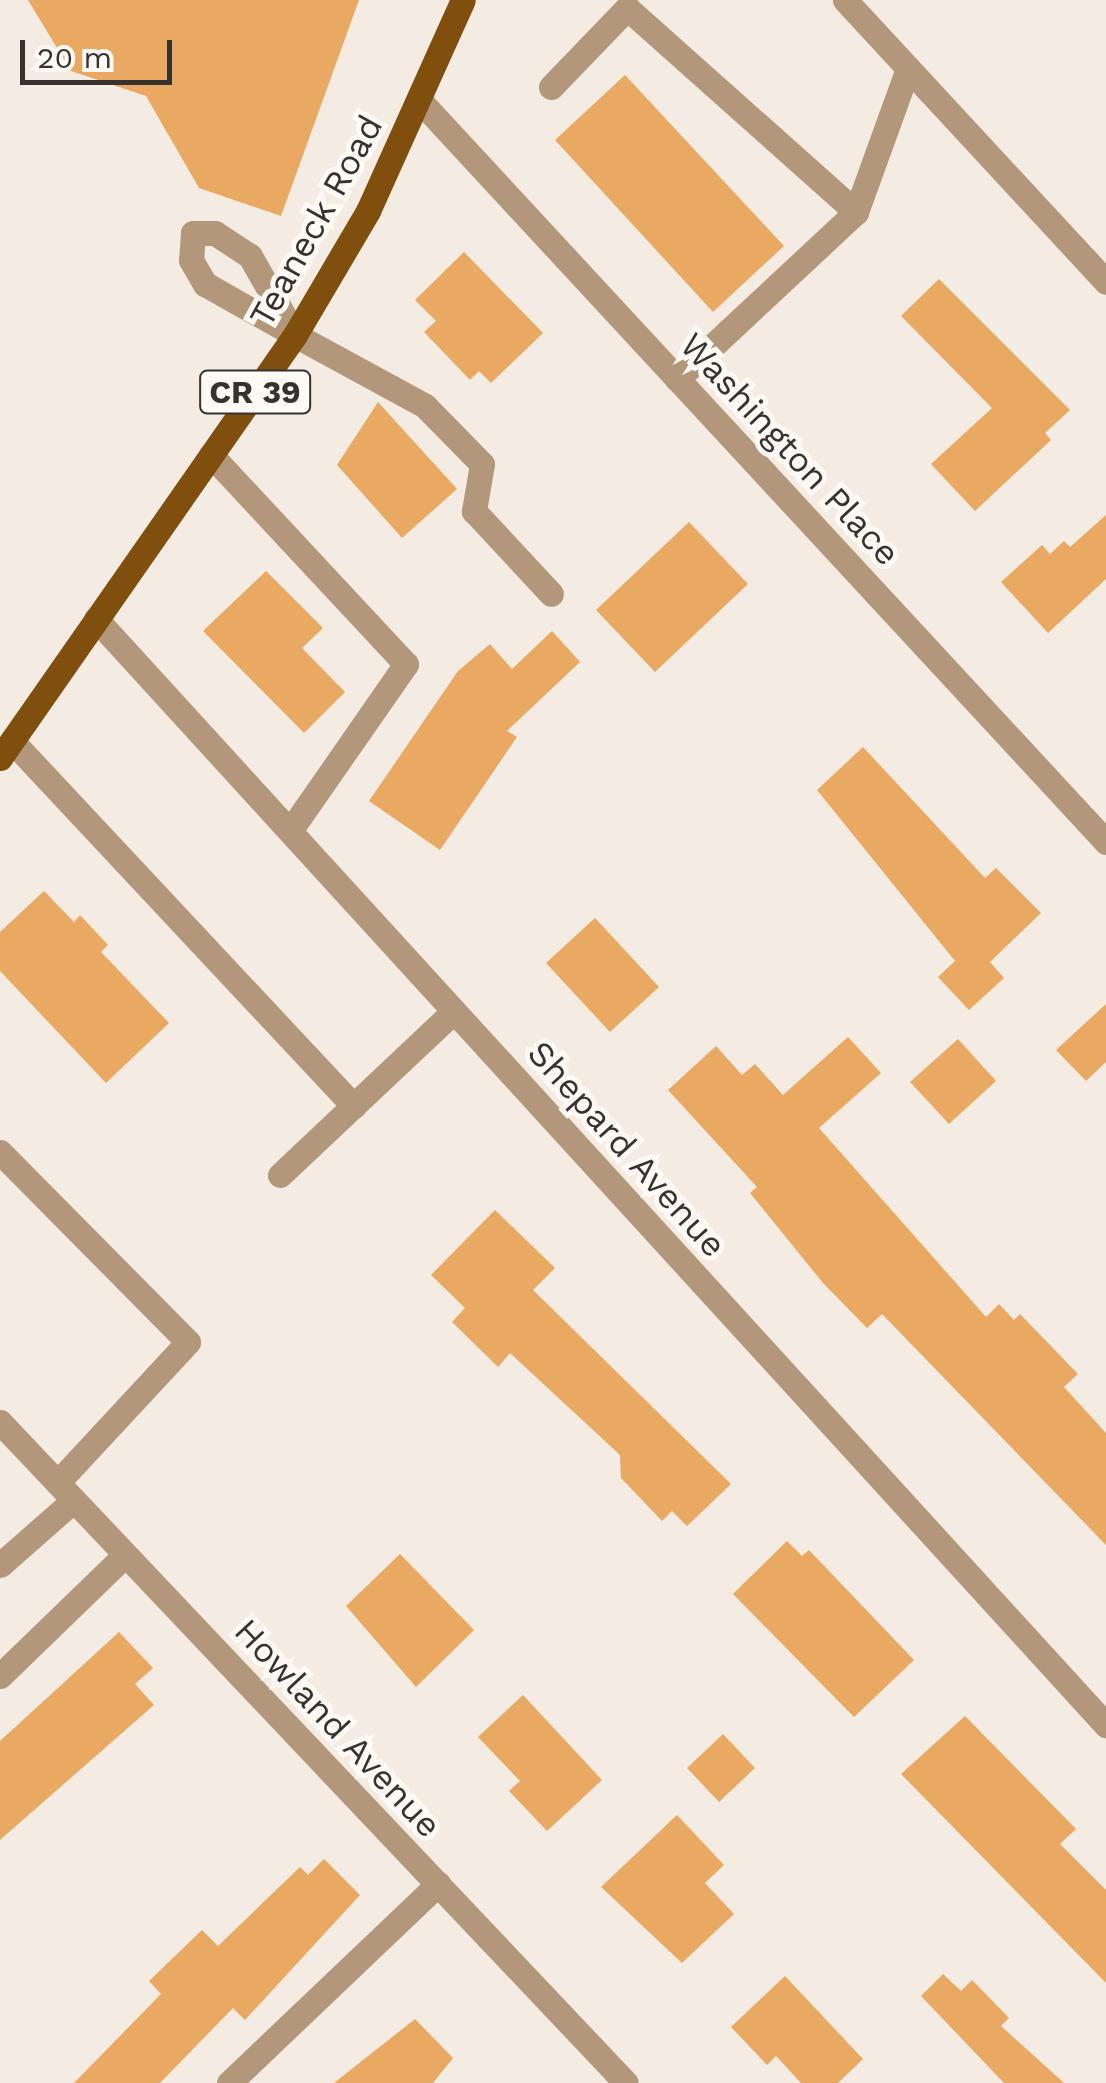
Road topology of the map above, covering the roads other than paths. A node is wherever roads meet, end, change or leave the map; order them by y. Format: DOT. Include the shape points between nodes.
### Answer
graph roads {
  1 [pos="463,0"];
  2 [pos="845,0"];
  3 [pos="908,68"];
  4 [pos="551,87"];
  5 [pos="422,104"];
  6 [pos="856,212"];
  7 [pos="1106,282"];
  8 [pos="295,335"];
  9 [pos="677,379"];
  10 [pos="211,455"];
  11 [pos="551,594"];
  12 [pos="96,620"];
  13 [pos="6,749"];
  14 [pos="290,831"];
  15 [pos="1106,842"];
  16 [pos="454,1011"];
  17 [pos="354,1106"];
  18 [pos="0,1152"];
  19 [pos="280,1175"];
  20 [pos="0,1422"];
  21 [pos="66,1491"];
  22 [pos="126,1555"];
  23 [pos="0,1565"];
  24 [pos="0,1676"];
  25 [pos="1106,1724"];
  26 [pos="438,1884"];
  27 [pos="229,2083"];
  28 [pos="626,2083"];
  1 -- 5 [label="main road, Teaneck Road / CR 39"];
  2 -- 3 [label="street"];
  3 -- 6 [label="street"];
  3 -- 7 [label="street"];
  4 -- 6 [label="street" via="627,8"];
  5 -- 8 [label="main road, Teaneck Road / CR 39"];
  5 -- 9 [label="street, Washington Place"];
  6 -- 9 [label="street"];
  8 -- 10 [label="main road, Teaneck Road / CR 39"];
  8 -- 11 [label="street" via="425,406 482,464 474,511"];
  9 -- 15 [label="street, Washington Place"];
  10 -- 12 [label="main road, Teaneck Road / CR 39"];
  10 -- 14 [label="street" via="406,664"];
  12 -- 13 [label="main road, Teaneck Road / CR 39"];
  12 -- 14 [label="street, Shepard Avenue"];
  13 -- 17 [label="street"];
  14 -- 16 [label="street, Shepard Avenue"];
  16 -- 17 [label="street"];
  16 -- 25 [label="street, Shepard Avenue"];
  17 -- 19 [label="street"];
  18 -- 21 [label="street" via="188,1342"];
  20 -- 21 [label="street, Howland Avenue"];
  21 -- 22 [label="street, Howland Avenue"];
  21 -- 23 [label="street"];
  22 -- 24 [label="street"];
  22 -- 26 [label="street, Howland Avenue"];
  26 -- 27 [label="street"];
  26 -- 28 [label="street, Howland Avenue"];
}
